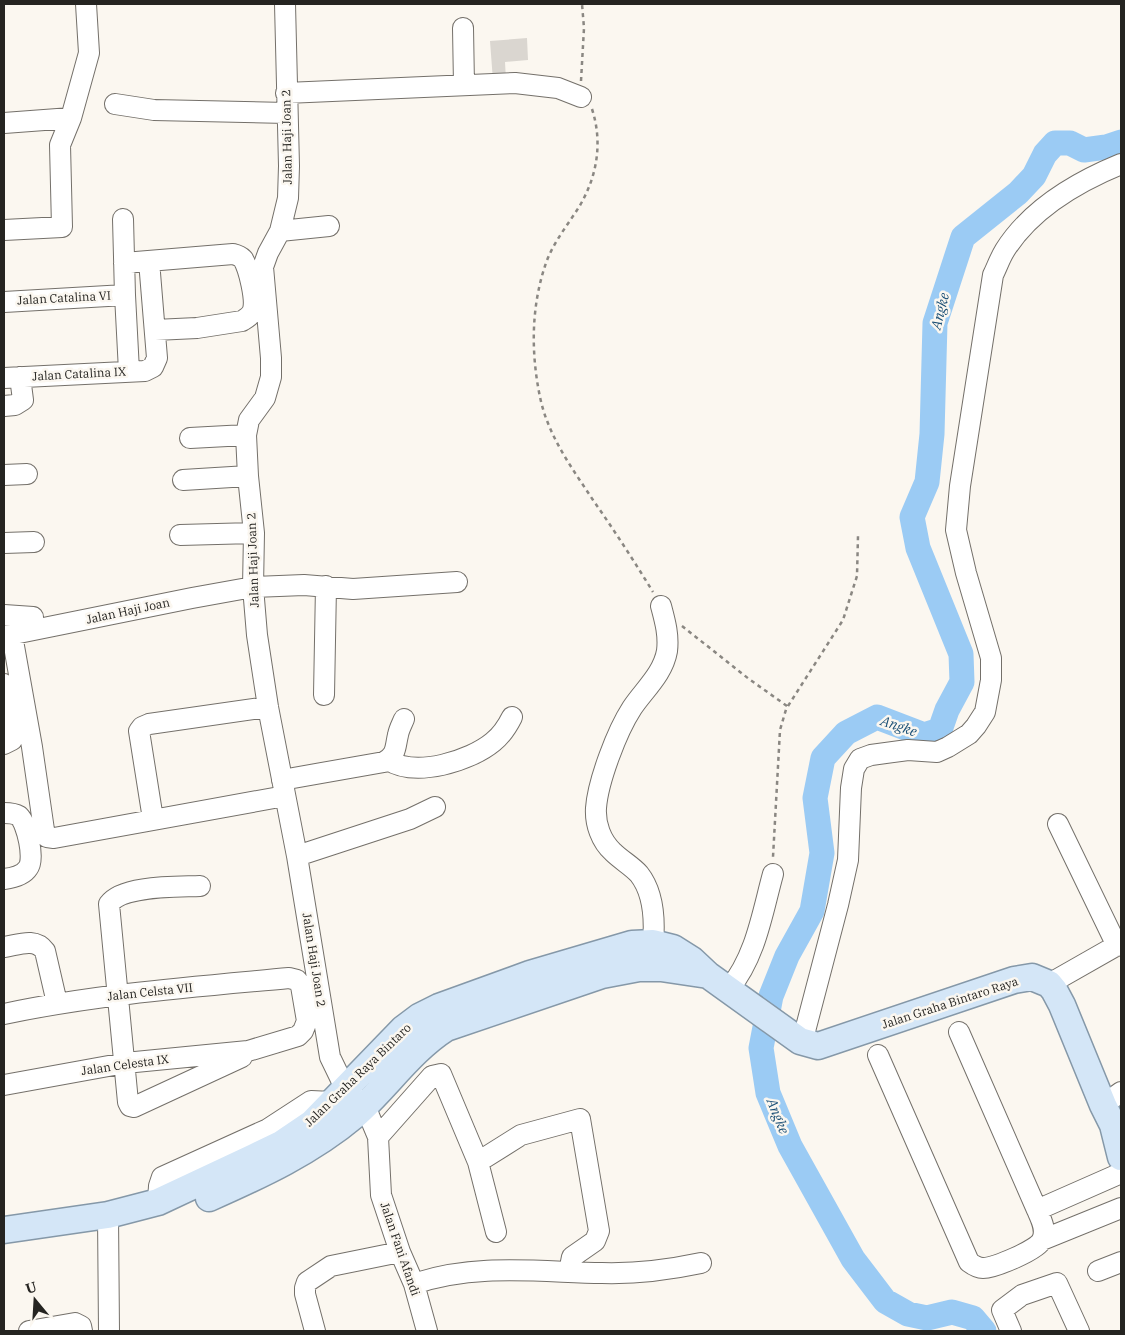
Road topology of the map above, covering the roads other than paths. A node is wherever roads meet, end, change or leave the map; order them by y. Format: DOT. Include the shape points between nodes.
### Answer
graph roads {
  1 [pos="86,4"];
  2 [pos="285,4"];
  3 [pos="464,28"];
  4 [pos="464,85"];
  5 [pos="286,93"];
  6 [pos="580,97"];
  7 [pos="115,104"];
  8 [pos="287,113"];
  9 [pos="71,118"];
  10 [pos="4,123"];
  11 [pos="1121,164"];
  12 [pos="123,219"];
  13 [pos="329,226"];
  14 [pos="4,230"];
  15 [pos="280,231"];
  16 [pos="150,261"];
  17 [pos="124,263"];
  18 [pos="125,295"];
  19 [pos="4,302"];
  20 [pos="155,330"];
  21 [pos="129,371"];
  22 [pos="12,377"];
  23 [pos="4,406"];
  24 [pos="246,435"];
  25 [pos="190,438"];
  26 [pos="27,474"];
  27 [pos="4,475"];
  28 [pos="248,476"];
  29 [pos="183,480"];
  30 [pos="254,533"];
  31 [pos="180,535"];
  32 [pos="34,542"];
  33 [pos="4,543"];
  34 [pos="457,582"];
  35 [pos="326,586"];
  36 [pos="253,587"];
  37 [pos="661,606"];
  38 [pos="4,616"];
  39 [pos="33,616"];
  40 [pos="8,636"];
  41 [pos="4,684"];
  42 [pos="324,694"];
  43 [pos="268,707"];
  44 [pos="512,717"];
  45 [pos="404,719"];
  46 [pos="4,744"];
  47 [pos="388,760"];
  48 [pos="284,788"];
  49 [pos="435,807"];
  50 [pos="4,813"];
  51 [pos="153,819"];
  52 [pos="1058,824"];
  53 [pos="297,856"];
  54 [pos="773,874"];
  55 [pos="4,879"];
  56 [pos="200,886"];
  57 [pos="653,943"];
  58 [pos="1119,945"];
  59 [pos="4,947"];
  60 [pos="1049,984"];
  61 [pos="726,987"];
  62 [pos="117,995"];
  63 [pos="57,1003"];
  64 [pos="4,1014"];
  65 [pos="302,1031"];
  66 [pos="960,1032"];
  67 [pos="793,1036"];
  68 [pos="248,1051"];
  69 [pos="878,1055"];
  70 [pos="125,1064"];
  71 [pos="4,1085"];
  72 [pos="338,1095"];
  73 [pos="360,1111"];
  74 [pos="1115,1114"];
  75 [pos="378,1137"];
  76 [pos="1121,1157"];
  77 [pos="478,1162"];
  78 [pos="1121,1173"];
  79 [pos="1121,1208"];
  80 [pos="1037,1210"];
  81 [pos="109,1222"];
  82 [pos="4,1230"];
  83 [pos="496,1232"];
  84 [pos="1042,1240"];
  85 [pos="4,1247"];
  86 [pos="400,1252"];
  87 [pos="1121,1262"];
  88 [pos="701,1263"];
  89 [pos="1098,1271"];
  90 [pos="569,1272"];
  91 [pos="414,1284"];
  92 [pos="29,1331"];
  93 [pos="82,1331"];
  94 [pos="109,1331"];
  95 [pos="315,1331"];
  96 [pos="427,1331"];
  97 [pos="1011,1331"];
  98 [pos="1079,1331"];
  1 -- 9 [label="street" via="88,53"];
  2 -- 5 [label="street, Jalan Haji Joan 2"];
  3 -- 4 [label="street"];
  4 -- 5 [label="street"];
  4 -- 6 [label="street" via="536,84"];
  5 -- 8 [label="street, Jalan Haji Joan 2"];
  7 -- 8 [label="street" via="154,110"];
  8 -- 15 [label="street, Jalan Haji Joan 2" via="288,198"];
  9 -- 10 [label="street"];
  9 -- 14 [label="street" via="60,144 62,227"];
  11 -- 67 [label="street" via="1074,187 1035,214 1004,251 993,275 956,530 991,658 985,712 969,734 948,747 936,752 908,750 872,755 860,759 854,769 848,860 805,1031"];
  12 -- 17 [label="street"];
  13 -- 15 [label="street"];
  15 -- 24 [label="street, Jalan Haji Joan 2" via="263,268 271,377 265,398 249,420"];
  16 -- 17 [label="street"];
  16 -- 20 [label="street"];
  16 -- 20 [label="street" via="238,255 246,266 254,307 250,316 242,321"];
  17 -- 18 [label="street"];
  18 -- 19 [label="street, Jalan Catalina VI"];
  18 -- 21 [label="street"];
  20 -- 21 [label="street, Jalan Catalina IX" via="157,358 153,366 145,371"];
  21 -- 22 [label="street, Jalan Catalina IX"];
  22 -- 23 [label="street" via="23,400"];
  24 -- 25 [label="street"];
  24 -- 28 [label="street, Jalan Haji Joan 2"];
  26 -- 27 [label="street"];
  28 -- 29 [label="street"];
  28 -- 30 [label="street, Jalan Haji Joan 2"];
  30 -- 31 [label="street"];
  30 -- 36 [label="street, Jalan Haji Joan 2"];
  32 -- 33 [label="street"];
  34 -- 35 [label="street, Jalan Haji Joan" via="353,589"];
  35 -- 36 [label="street, Jalan Haji Joan"];
  35 -- 42 [label="street"];
  36 -- 40 [label="street, Jalan Haji Joan"];
  36 -- 43 [label="street, Jalan Haji Joan 2"];
  37 -- 57 [label="street" via="668,637 662,667 630,711 611,751 596,808 603,840 645,883 653,910"];
  38 -- 39 [label="street"];
  40 -- 51 [label="street" via="47,837"];
  41 -- 46 [label="street" via="10,700 14,734 12,740"];
  43 -- 48 [label="street, Jalan Haji Joan 2"];
  43 -- 51 [label="street" via="142,727 139,731"];
  44 -- 47 [label="street" via="504,732 486,748 449,763 417,768 396,765"];
  45 -- 47 [label="street" via="395,752"];
  47 -- 48 [label="street"];
  48 -- 51 [label="street"];
  48 -- 53 [label="street, Jalan Haji Joan 2"];
  49 -- 53 [label="street"];
  50 -- 55 [label="street" via="18,816 23,823 30,862 29,868 18,876"];
  52 -- 58 [label="street"];
  53 -- 72 [label="street, Jalan Haji Joan 2"];
  54 -- 61 [label="street" via="753,948 739,976"];
  56 -- 62 [label="street" via="143,890 113,899 109,904"];
  57 -- 61 [label="main road, Jalan Graha Raya Bintaro" via="672,948 692,960"];
  57 -- 72 [label="main road, Jalan Graha Raya Bintaro" via="632,944 576,960 439,1007 403,1029"];
  58 -- 60 [label="street"];
  59 -- 63 [label="street" via="30,942 39,944 45,951"];
  60 -- 67 [label="main road, Jalan Graha Bintaro Raya" via="1032,977 1014,980 818,1046"];
  60 -- 74 [label="main road"];
  61 -- 67 [label="main road, Jalan Graha Bintaro Raya"];
  61 -- 73 [label="main road, Jalan Graha Raya Bintaro" via="661,968 639,968 602,975 446,1028 428,1039"];
  62 -- 63 [label="street, Jalan Celsta VII"];
  62 -- 65 [label="street, Jalan Celsta VII" via="289,978 297,980 301,986 308,1021"];
  62 -- 70 [label="street"];
  63 -- 64 [label="street, Jalan Celsta VII"];
  65 -- 68 [label="street, Jalan Celesta IX" via="298,1036"];
  66 -- 80 [label="street"];
  68 -- 70 [label="street, Jalan Celesta IX"];
  68 -- 70 [label="street, Jalan Celesta IX" via="243,1057 134,1106 128,1102"];
  69 -- 84 [label="street" via="968,1262 980,1268 992,1267 1035,1248"];
  70 -- 71 [label="street, Jalan Celesta IX"];
  72 -- 73 [label="street"];
  72 -- 81 [label="main road, Jalan Graha Raya Bintaro" via="312,1123 281,1144"];
  73 -- 75 [label="street, Jalan Fani Afandi"];
  73 -- 81 [label="main road, Jalan Graha Raya Bintaro" via="325,1139 244,1183 160,1220"];
  74 -- 76 [label="main road"];
  75 -- 77 [label="street" via="432,1076 441,1074"];
  75 -- 86 [label="street, Jalan Fani Afandi" via="381,1195"];
  77 -- 83 [label="street"];
  77 -- 90 [label="street" via="521,1135 580,1119 600,1231 595,1241 572,1257"];
  78 -- 80 [label="street"];
  79 -- 84 [label="street"];
  80 -- 84 [label="street" via="1044,1226"];
  81 -- 82 [label="main road, Jalan Graha Raya Bintaro"];
  81 -- 85 [label="main road, Jalan Graha Raya Bintaro"];
  81 -- 94 [label="street"];
  86 -- 91 [label="street, Jalan Fani Afandi"];
  86 -- 95 [label="street" via="331,1266 307,1282 305,1294"];
  87 -- 89 [label="street"];
  88 -- 90 [label="street" via="638,1273"];
  90 -- 91 [label="street" via="482,1270 449,1274"];
  91 -- 96 [label="street, Jalan Fani Afandi"];
  92 -- 93 [label="street" via="75,1323 81,1326"];
  97 -- 98 [label="street" via="1002,1310 1022,1295 1057,1283"];
}
